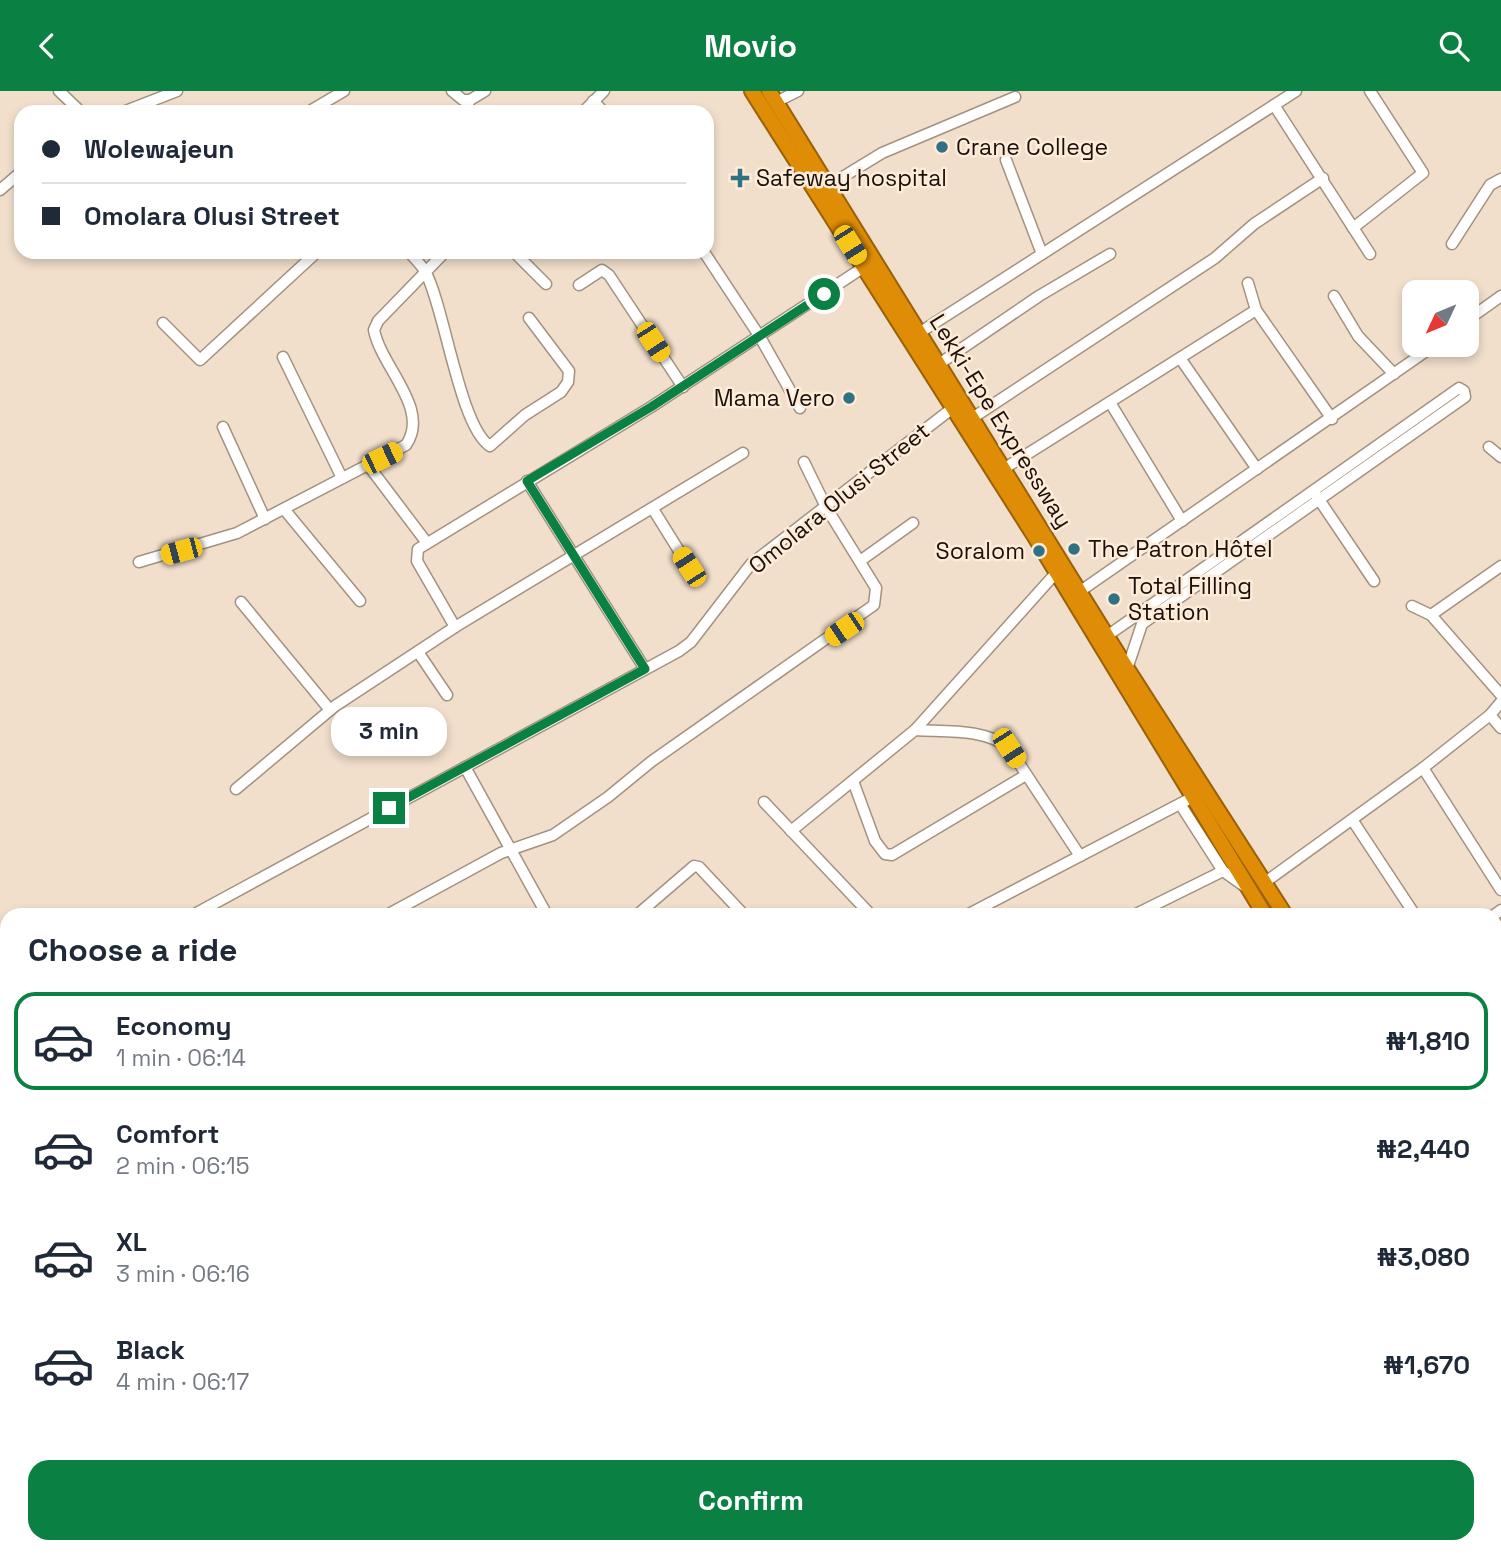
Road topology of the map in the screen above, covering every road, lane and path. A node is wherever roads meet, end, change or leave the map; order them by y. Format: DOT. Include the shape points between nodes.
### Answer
graph roads {
  1 [pos="59,91"];
  2 [pos="176,91"];
  3 [pos="344,91"];
  4 [pos="452,91"];
  5 [pos="485,91"];
  6 [pos="604,91"];
  7 [pos="752,91"];
  8 [pos="797,91"];
  9 [pos="1296,91"];
  10 [pos="1370,91"];
  11 [pos="773,97"];
  12 [pos="1015,97"];
  13 [pos="470,100"];
  14 [pos="593,101"];
  15 [pos="74,105"];
  16 [pos="141,105"];
  17 [pos="320,105"];
  18 [pos="467,105"];
  19 [pos="589,105"];
  20 [pos="597,105"];
  21 [pos="1275,106"];
  22 [pos="1006,160"];
  23 [pos="14,178"];
  24 [pos="1323,178"];
  25 [pos="1501,179"];
  26 [pos="828,186"];
  27 [pos="0,190"];
  28 [pos="1353,228"];
  29 [pos="1452,244"];
  30 [pos="1042,254"];
  31 [pos="1110,254"];
  32 [pos="1370,254"];
  33 [pos="309,259"];
  34 [pos="415,259"];
  35 [pos="438,259"];
  36 [pos="521,259"];
  37 [pos="709,259"];
  38 [pos="864,267"];
  39 [pos="426,272"];
  40 [pos="1248,283"];
  41 [pos="545,284"];
  42 [pos="579,285"];
  43 [pos="1334,296"];
  44 [pos="1501,296"];
  45 [pos="1256,310"];
  46 [pos="1479,312"];
  47 [pos="529,319"];
  48 [pos="163,323"];
  49 [pos="919,333"];
  50 [pos="761,337"];
  51 [pos="282,357"];
  52 [pos="1418,357"];
  53 [pos="1180,358"];
  54 [pos="939,364"];
  55 [pos="1394,374"];
  56 [pos="683,387"];
  57 [pos="1111,404"];
  58 [pos="954,407"];
  59 [pos="800,408"];
  60 [pos="974,417"];
  61 [pos="1332,419"];
  62 [pos="223,426"];
  63 [pos="1489,446"];
  64 [pos="743,453"];
  65 [pos="1501,457"];
  66 [pos="804,462"];
  67 [pos="368,465"];
  68 [pos="1004,468"];
  69 [pos="1257,469"];
  70 [pos="342,478"];
  71 [pos="527,481"];
  72 [pos="1316,496"];
  73 [pos="826,506"];
  74 [pos="284,509"];
  75 [pos="653,509"];
  76 [pos="265,519"];
  77 [pos="1182,520"];
  78 [pos="913,523"];
  79 [pos="427,543"];
  80 [pos="575,557"];
  81 [pos="860,561"];
  82 [pos="139,562"];
  83 [pos="1501,566"];
  84 [pos="689,567"];
  85 [pos="1055,574"];
  86 [pos="1374,581"];
  87 [pos="1181,591"];
  88 [pos="1079,592"];
  89 [pos="360,601"];
  90 [pos="241,602"];
  91 [pos="1412,606"];
  92 [pos="1431,615"];
  93 [pos="455,627"];
  94 [pos="1107,636"];
  95 [pos="418,652"];
  96 [pos="645,669"];
  97 [pos="1127,669"];
  98 [pos="447,695"];
  99 [pos="1501,695"];
  100 [pos="1501,702"];
  101 [pos="330,710"];
  102 [pos="1490,715"];
  103 [pos="1501,728"];
  104 [pos="915,730"];
  105 [pos="465,767"];
  106 [pos="1423,768"];
  107 [pos="1027,775"];
  108 [pos="853,781"];
  109 [pos="236,789"];
  110 [pos="1195,796"];
  111 [pos="764,802"];
  112 [pos="1180,804"];
  113 [pos="1353,821"];
  114 [pos="791,831"];
  115 [pos="512,849"];
  116 [pos="1080,856"];
  117 [pos="1223,871"];
  118 [pos="1257,887"];
  119 [pos="1501,890"];
  120 [pos="206,908"];
  121 [pos="400,908"];
  122 [pos="543,908"];
  123 [pos="644,908"];
  124 [pos="737,908"];
  125 [pos="864,908"];
  126 [pos="980,908"];
  127 [pos="1148,908"];
  128 [pos="1263,908"];
  129 [pos="1278,908"];
  130 [pos="1410,908"];
  1 -- 15 [label="street"];
  2 -- 16 [label="street"];
  3 -- 17 [label="street"];
  4 -- 13 [label="street"];
  5 -- 13 [label="street"];
  6 -- 14 [label="street"];
  7 -- 38 [label="highway, Lekki-Epe Expressway"];
  8 -- 11 [label="street"];
  9 -- 21 [label="street"];
  10 -- 28 [label="street" via="1423,173"];
  11 -- 26 [label="highway, Lekki-Epe Expressway"];
  12 -- 26 [label="street" via="882,153"];
  13 -- 18 [label="street"];
  14 -- 19 [label="street"];
  14 -- 20 [label="street"];
  21 -- 24 [label="street"];
  21 -- 30 [label="street"];
  22 -- 30 [label="street"];
  23 -- 27 [label="street"];
  24 -- 28 [label="street"];
  24 -- 60 [label="street" via="1254,224 1215,258"];
  25 -- 29 [label="street" via="1490,185"];
  26 -- 49 [label="highway, Lekki-Epe Expressway"];
  28 -- 32 [label="street"];
  30 -- 49 [label="street"];
  31 -- 54 [label="street"];
  33 -- 48 [label="street" via="200,360"];
  34 -- 39 [label="street"];
  35 -- 39 [label="street"];
  36 -- 41 [label="street"];
  37 -- 50 [label="street"];
  38 -- 50 [label="street"];
  38 -- 58 [label="highway, Lekki-Epe Expressway"];
  39 -- 47 [label="street" via="462,395 490,446 568,382 569,371"];
  39 -- 67 [label="street" via="374,330 414,416 413,435 406,445"];
  40 -- 45 [label="street"];
  42 -- 56 [label="street" via="601,271 609,275"];
  43 -- 55 [label="street" via="1358,336"];
  44 -- 46 [label="street"];
  45 -- 53 [label="street"];
  45 -- 61 [label="street"];
  49 -- 54 [label="highway, Lekki-Epe Expressway"];
  50 -- 56 [label="street"];
  50 -- 59 [label="street"];
  51 -- 70 [label="street"];
  52 -- 55 [label="street"];
  53 -- 57 [label="street"];
  53 -- 69 [label="street"];
  54 -- 60 [label="highway, Lekki-Epe Expressway"];
  55 -- 61 [label="street"];
  56 -- 71 [label="street"];
  57 -- 68 [label="street"];
  57 -- 77 [label="street"];
  58 -- 73 [label="street, Omolara Olusi Street"];
  58 -- 85 [label="highway, Lekki-Epe Expressway"];
  60 -- 68 [label="highway, Lekki-Epe Expressway"];
  61 -- 69 [label="street"];
  62 -- 76 [label="street"];
  63 -- 65 [label="street"];
  64 -- 75 [label="street"];
  66 -- 73 [label="street"];
  67 -- 70 [label="street"];
  67 -- 79 [label="street"];
  68 -- 88 [label="highway, Lekki-Epe Expressway"];
  69 -- 77 [label="street"];
  70 -- 74 [label="street"];
  71 -- 79 [label="street"];
  71 -- 80 [label="street"];
  72 -- 72 [label="street" via="1465,397 1464,391 1459,388"];
  72 -- 86 [label="street"];
  72 -- 87 [label="street"];
  73 -- 81 [label="street"];
  73 -- 96 [label="street, Omolara Olusi Street" via="751,564 691,642"];
  74 -- 76 [label="street"];
  74 -- 89 [label="street"];
  75 -- 80 [label="street"];
  75 -- 84 [label="street"];
  76 -- 82 [label="street" via="219,540"];
  77 -- 88 [label="street"];
  78 -- 81 [label="street"];
  79 -- 93 [label="street" via="418,549 417,561"];
  80 -- 93 [label="street"];
  80 -- 96 [label="street"];
  81 -- 115 [label="street" via="876,588 874,605 866,613 553,835"];
  83 -- 92 [label="street"];
  85 -- 104 [label="street"];
  85 -- 110 [label="highway, Lekki-Epe Expressway"];
  87 -- 94 [label="street"];
  87 -- 97 [label="street" via="1142,624"];
  88 -- 94 [label="highway, Lekki-Epe Expressway"];
  90 -- 101 [label="street"];
  91 -- 92 [label="street"];
  92 -- 99 [label="street"];
  93 -- 95 [label="street"];
  94 -- 97 [label="highway, Lekki-Epe Expressway"];
  95 -- 98 [label="street"];
  95 -- 101 [label="street"];
  96 -- 105 [label="street, Omolara Olusi Street"];
  97 -- 118 [label="highway, Lekki-Epe Expressway"];
  100 -- 102 [label="street"];
  101 -- 109 [label="street"];
  102 -- 103 [label="street"];
  102 -- 106 [label="street"];
  104 -- 107 [label="street" via="982,735 1000,741"];
  104 -- 108 [label="street"];
  105 -- 115 [label="street"];
  105 -- 120 [label="street, Omolara Olusi Street"];
  106 -- 113 [label="street"];
  106 -- 119 [label="street"];
  107 -- 108 [label="street" via="892,855 885,854 875,841"];
  107 -- 116 [label="street"];
  108 -- 114 [label="street"];
  110 -- 112 [label="street"];
  110 -- 118 [label="highway, Lekki-Epe Expressway"];
  111 -- 114 [label="street"];
  112 -- 116 [label="street"];
  112 -- 117 [label="street"];
  113 -- 118 [label="street"];
  113 -- 130 [label="street"];
  114 -- 125 [label="street"];
  115 -- 121 [label="street"];
  115 -- 122 [label="street"];
  116 -- 126 [label="street"];
  117 -- 118 [label="street"];
  117 -- 127 [label="street"];
  118 -- 128 [label="highway, Lekki-Epe Expressway"];
  118 -- 129 [label="highway, Lekki-Epe Expressway"];
  123 -- 124 [label="street" via="694,866"];
}
